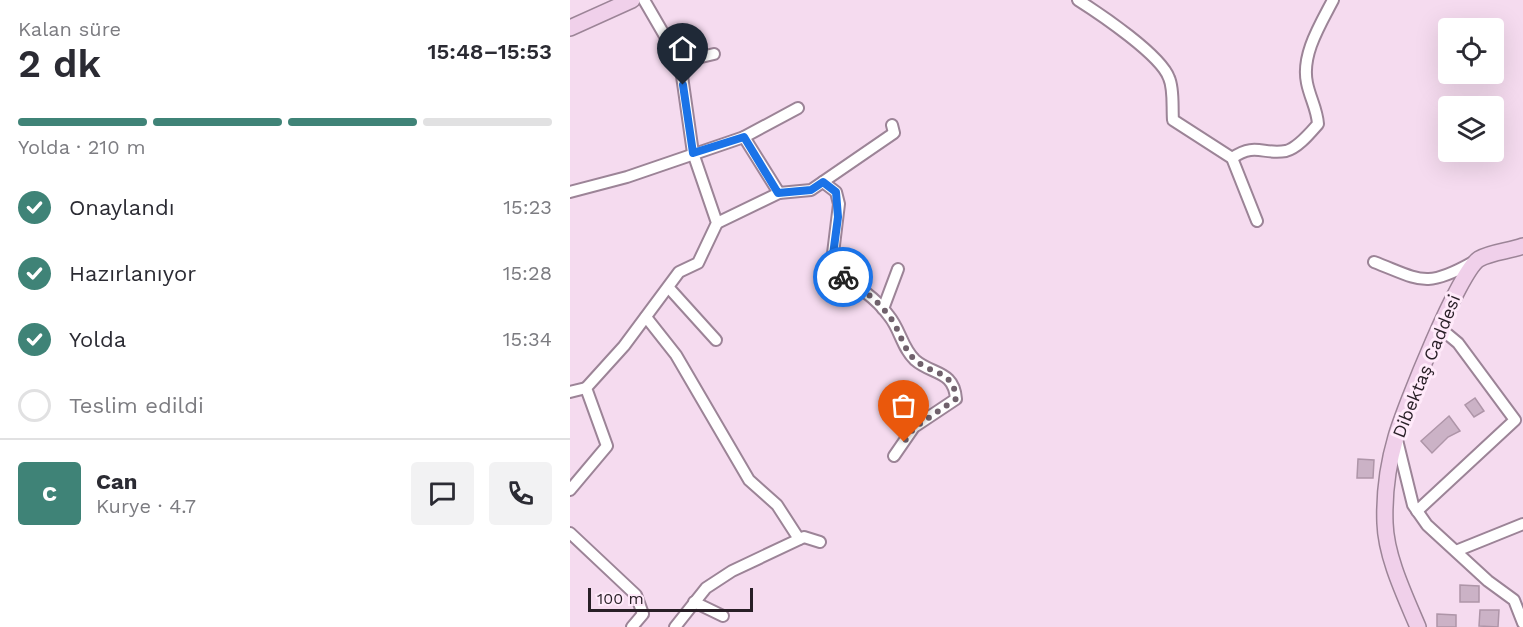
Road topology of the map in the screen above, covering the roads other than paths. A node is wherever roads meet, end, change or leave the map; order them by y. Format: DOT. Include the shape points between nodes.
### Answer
graph roads {
  1 [pos="632,0"];
  2 [pos="644,0"];
  3 [pos="1078,0"];
  4 [pos="1333,0"];
  5 [pos="570,28"];
  6 [pos="714,54"];
  7 [pos="680,62"];
  8 [pos="798,108"];
  9 [pos="892,125"];
  10 [pos="744,137"];
  11 [pos="693,153"];
  12 [pos="1232,158"];
  13 [pos="823,182"];
  14 [pos="570,192"];
  15 [pos="778,193"];
  16 [pos="1257,221"];
  17 [pos="717,223"];
  18 [pos="1523,246"];
  19 [pos="1479,259"];
  20 [pos="1374,262"];
  21 [pos="898,269"];
  22 [pos="669,288"];
  23 [pos="883,309"];
  24 [pos="645,317"];
  25 [pos="1440,328"];
  26 [pos="716,340"];
  27 [pos="586,388"];
  28 [pos="570,392"];
  29 [pos="1396,436"];
  30 [pos="894,456"];
  31 [pos="570,490"];
  32 [pos="1417,511"];
  33 [pos="1523,524"];
  34 [pos="570,533"];
  35 [pos="799,539"];
  36 [pos="820,542"];
  37 [pos="1455,552"];
  38 [pos="694,602"];
  39 [pos="723,616"];
  40 [pos="1523,623"];
  41 [pos="632,627"];
  42 [pos="675,627"];
  43 [pos="1418,627"];
  1 -- 5 [label="street"];
  2 -- 7 [label="street"];
  3 -- 12 [label="street" via="1160,64 1170,78 1173,120"];
  4 -- 12 [label="street" via="1306,60 1307,82 1318,124 1287,151 1245,149"];
  6 -- 7 [label="street"];
  7 -- 11 [label="street"];
  8 -- 10 [label="street"];
  9 -- 13 [label="street" via="894,133"];
  10 -- 11 [label="street"];
  10 -- 15 [label="street"];
  11 -- 14 [label="street"];
  11 -- 17 [label="street"];
  12 -- 16 [label="street"];
  13 -- 15 [label="street" via="811,190"];
  13 -- 23 [label="street" via="836,192 838,204 831,270 869,294"];
  15 -- 17 [label="street"];
  17 -- 22 [label="street" via="698,263 679,272"];
  18 -- 19 [label="street"];
  19 -- 20 [label="street" via="1444,278 1430,280 1412,279"];
  19 -- 25 [label="street, Dibektaş Caddesi" via="1464,276"];
  21 -- 23 [label="street"];
  22 -- 24 [label="street"];
  22 -- 26 [label="street"];
  23 -- 30 [label="street" via="905,348 916,361 949,379 956,399 914,428"];
  24 -- 27 [label="street"];
  24 -- 35 [label="street" via="676,355 749,480 777,505"];
  25 -- 29 [label="street, Dibektaş Caddesi"];
  25 -- 32 [label="street" via="1458,343 1515,420"];
  27 -- 28 [label="street"];
  27 -- 31 [label="street" via="608,446"];
  29 -- 32 [label="street"];
  29 -- 43 [label="street, Dibektaş Caddesi" via="1386,479 1384,525 1392,559"];
  32 -- 37 [label="street"];
  33 -- 37 [label="street"];
  34 -- 41 [label="street" via="640,602 643,614"];
  35 -- 36 [label="street"];
  35 -- 38 [label="street" via="732,571 706,588"];
  37 -- 40 [label="street" via="1514,600"];
  38 -- 39 [label="street"];
  38 -- 42 [label="street"];
}
